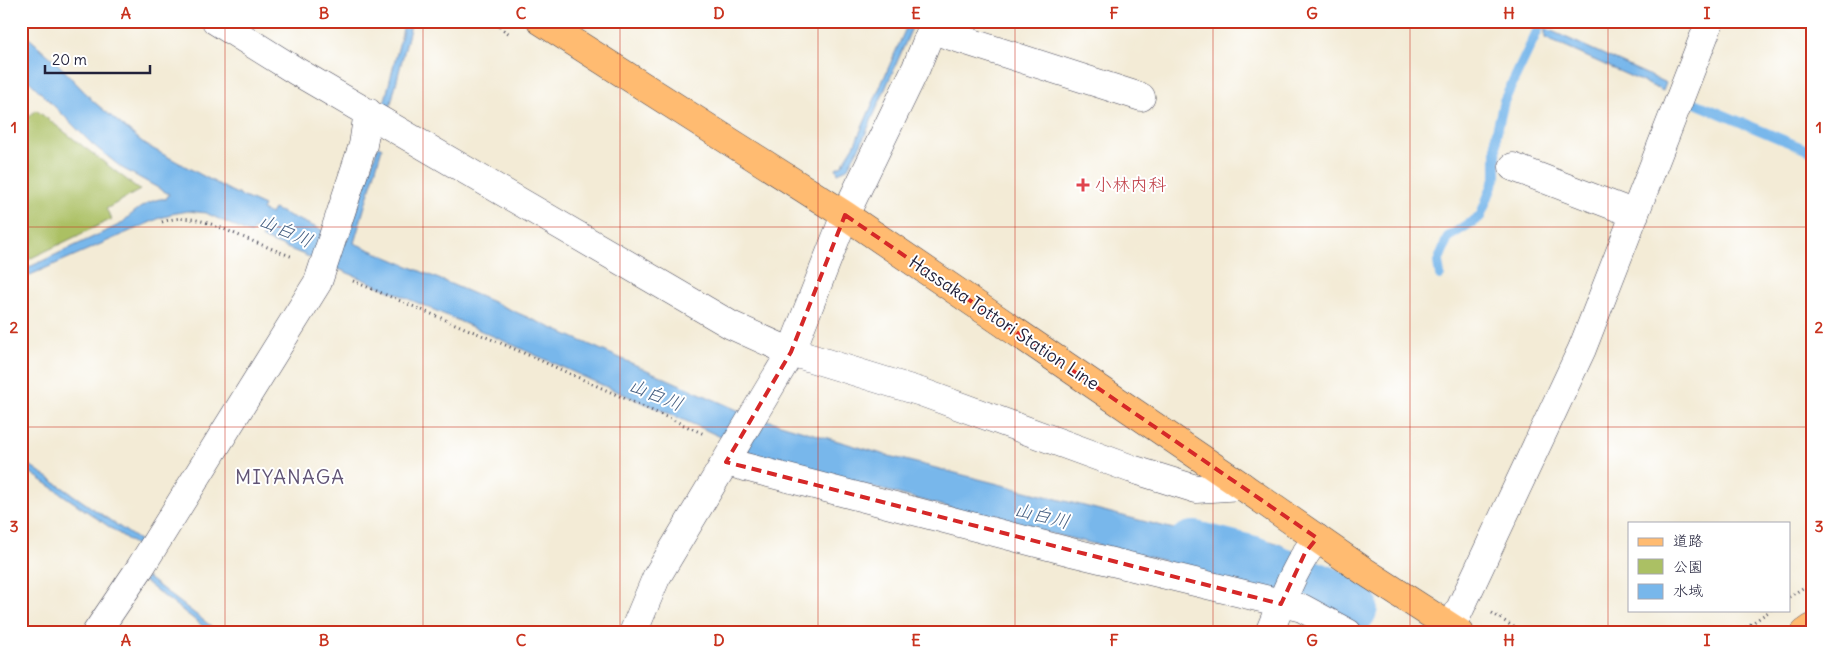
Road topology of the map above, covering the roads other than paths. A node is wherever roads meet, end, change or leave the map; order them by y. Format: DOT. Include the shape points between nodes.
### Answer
graph roads {
  1 [pos="216,21"];
  2 [pos="541,21"];
  3 [pos="1710,21"];
  4 [pos="934,26"];
  5 [pos="1141,97"];
  6 [pos="368,112"];
  7 [pos="1513,167"];
  8 [pos="1635,214"];
  9 [pos="846,215"];
  10 [pos="791,352"];
  11 [pos="730,455"];
  12 [pos="1242,486"];
  13 [pos="1317,538"];
  14 [pos="1281,604"];
  15 [pos="1812,628"];
  16 [pos="1456,630"];
  17 [pos="96,633"];
  18 [pos="633,633"];
  19 [pos="1269,633"];
  20 [pos="1348,633"];
  21 [pos="1805,633"];
  1 -- 6 [label="street"];
  2 -- 9 [label="main road, Hassaka Tottori Station Line"];
  3 -- 8 [label="street"];
  4 -- 5 [label="street"];
  4 -- 9 [label="street"];
  6 -- 10 [label="street" via="731,324"];
  6 -- 17 [label="street" via="363,145 318,282"];
  7 -- 8 [label="street"];
  8 -- 16 [label="street" via="1582,349"];
  9 -- 10 [label="street"];
  9 -- 12 [label="main road, Hassaka Tottori Station Line"];
  10 -- 11 [label="street"];
  10 -- 12 [label="street" via="921,392 1196,489"];
  11 -- 14 [label="street" via="1071,552"];
  11 -- 18 [label="street" via="656,578"];
  12 -- 13 [label="main road, Hassaka Tottori Station Line"];
  13 -- 14 [label="street" via="1304,553"];
  13 -- 16 [label="main road, Hassaka Tottori Station Line"];
  14 -- 19 [label="street"];
  14 -- 20 [label="street" via="1302,608"];
  15 -- 21 [label="main road"];
}
